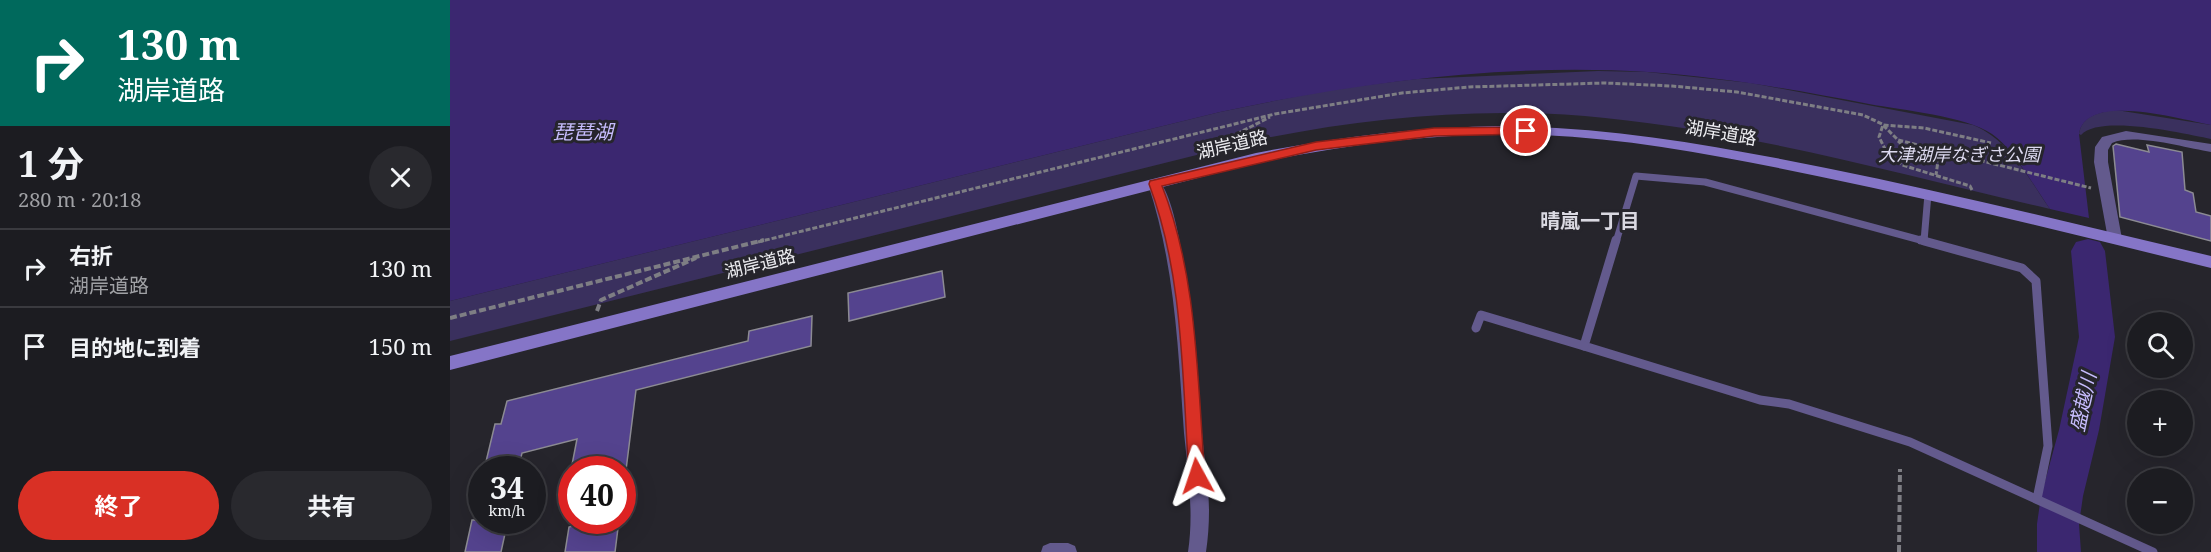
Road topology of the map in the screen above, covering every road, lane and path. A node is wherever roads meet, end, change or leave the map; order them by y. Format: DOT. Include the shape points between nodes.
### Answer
graph roads {
  1 [pos="1275,114"];
  2 [pos="1883,125"];
  3 [pos="1898,140"];
  4 [pos="1991,143"];
  5 [pos="2208,148"];
  6 [pos="1207,149"];
  7 [pos="2211,163"];
  8 [pos="1936,175"];
  9 [pos="2093,178"];
  10 [pos="1155,184"];
  11 [pos="1928,194"];
  12 [pos="1972,194"];
  13 [pos="2115,239"];
  14 [pos="1924,241"];
  15 [pos="699,256"];
  16 [pos="2211,262"];
  17 [pos="596,312"];
  18 [pos="1476,328"];
  19 [pos="1584,345"];
  20 [pos="450,363"];
  21 [pos="1900,469"];
  22 [pos="2040,500"];
  23 [pos="1050,552"];
  24 [pos="1068,552"];
  25 [pos="1197,552"];
  26 [pos="1899,552"];
  27 [pos="2153,552"];
  1 -- 6 [label="path"];
  2 -- 3 [label="path"];
  2 -- 4 [label="path" via="1899,124"];
  2 -- 8 [label="path" via="1879,136 1887,153 1902,165"];
  3 -- 8 [label="path" via="1910,153 1938,161"];
  3 -- 9 [label="path" via="2093,188"];
  5 -- 7 [label="street"];
  5 -- 13 [label="street" via="2133,136 2108,140 2100,150"];
  8 -- 12 [label="path" via="1970,186"];
  10 -- 11 [label="main road, 湖岸道路" via="1316,146 1434,132 1504,130 1594,134 1700,148"];
  10 -- 20 [label="main road, 湖岸道路"];
  10 -- 25 [label="street" via="1168,217 1183,297 1199,507"];
  11 -- 13 [label="main road, 湖岸道路"];
  11 -- 14 [label="lane"];
  13 -- 16 [label="main road, 湖岸道路"];
  14 -- 19 [label="lane" via="1705,182 1636,176"];
  14 -- 22 [label="lane" via="2022,268 2036,281 2048,446"];
  15 -- 17 [label="path" via="601,300"];
  18 -- 19 [label="lane" via="1482,315"];
  19 -- 22 [label="lane" via="1910,442"];
  21 -- 26 [label="path"];
  22 -- 27 [label="lane"];
  23 -- 24 [label="street"];
}
